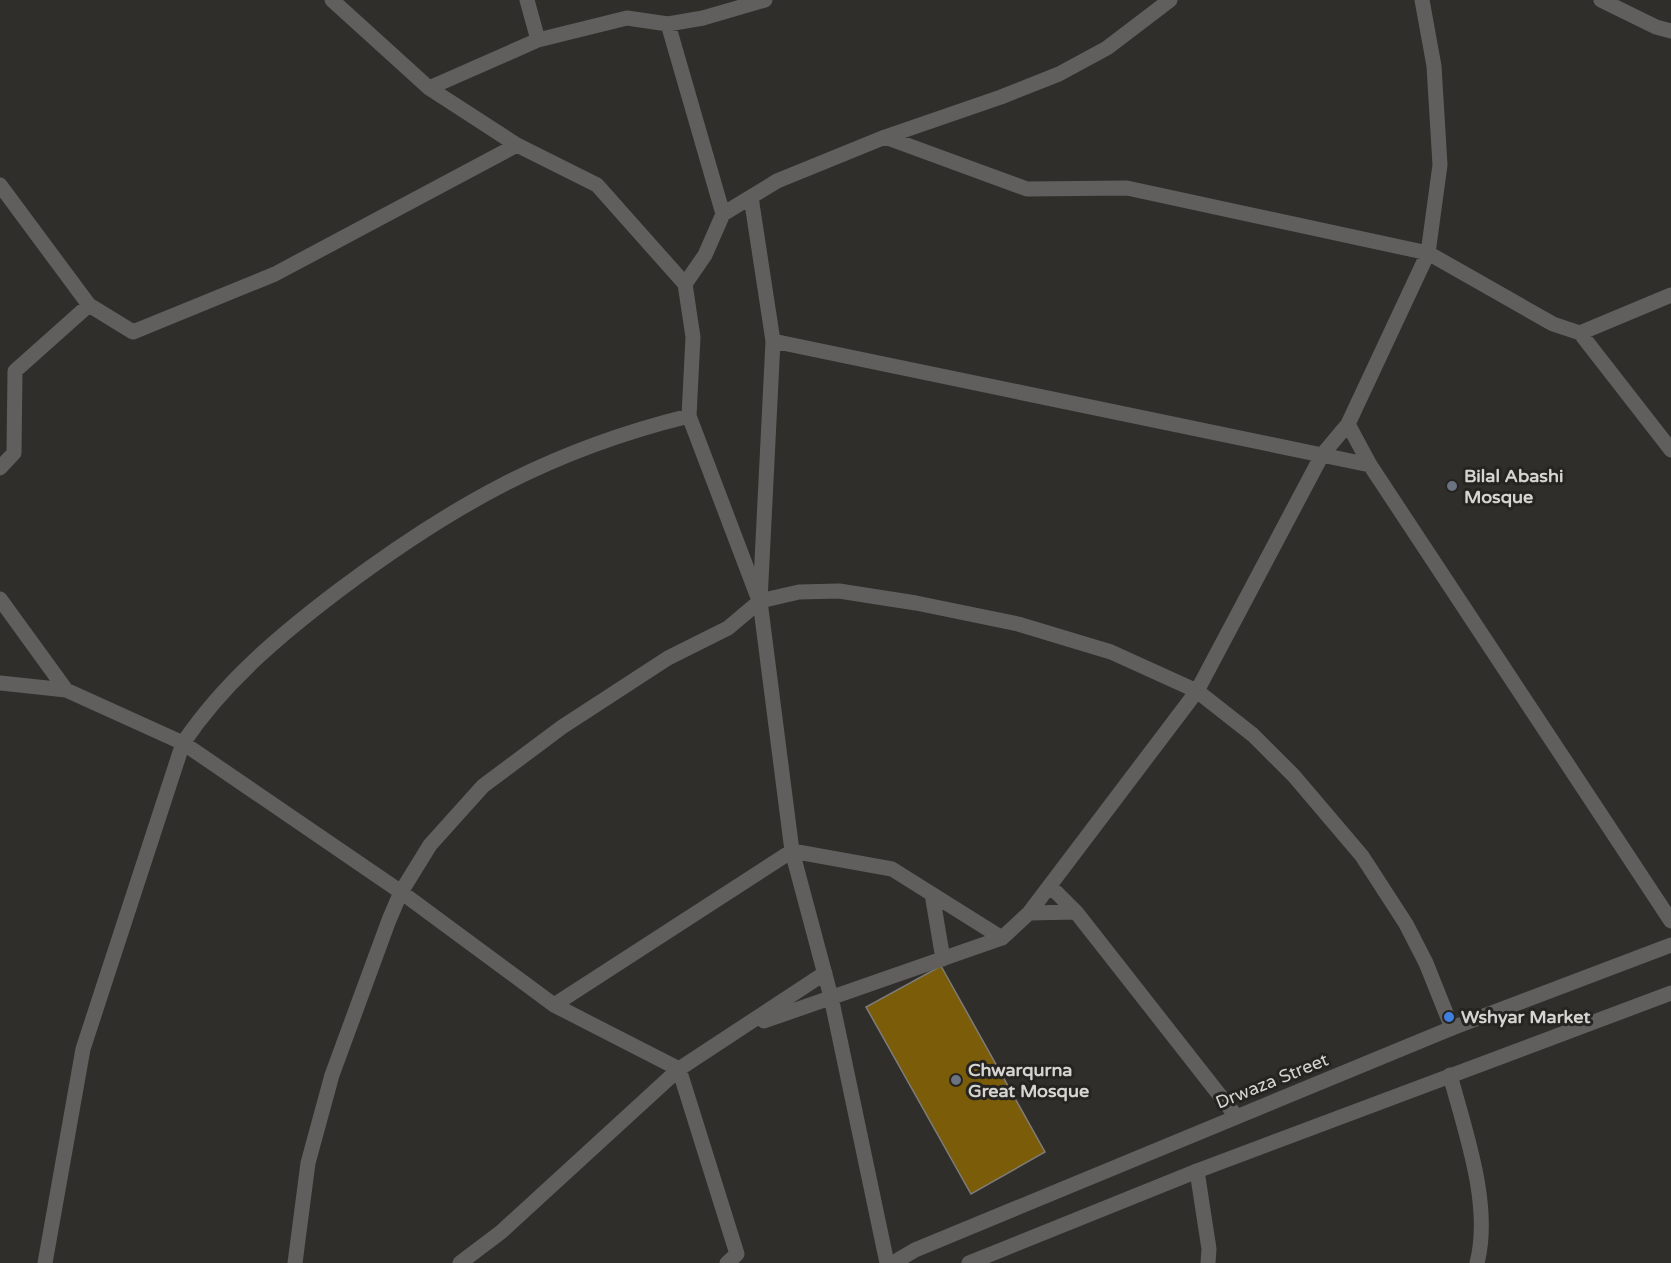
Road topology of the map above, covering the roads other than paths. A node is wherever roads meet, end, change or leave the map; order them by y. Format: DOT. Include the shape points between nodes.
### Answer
graph roads {
  1 [pos="332,0"];
  2 [pos="526,0"];
  3 [pos="765,0"];
  4 [pos="1170,0"];
  5 [pos="1422,0"];
  6 [pos="1601,0"];
  7 [pos="668,24"];
  8 [pos="1671,31"];
  9 [pos="538,40"];
  10 [pos="429,88"];
  11 [pos="885,137"];
  12 [pos="517,145"];
  13 [pos="0,185"];
  14 [pos="751,197"];
  15 [pos="723,214"];
  16 [pos="1428,253"];
  17 [pos="685,284"];
  18 [pos="1671,295"];
  19 [pos="89,305"];
  20 [pos="1580,333"];
  21 [pos="773,341"];
  22 [pos="689,416"];
  23 [pos="1348,424"];
  24 [pos="1670,444"];
  25 [pos="1322,455"];
  26 [pos="1370,465"];
  27 [pos="0,468"];
  28 [pos="0,599"];
  29 [pos="760,601"];
  30 [pos="0,683"];
  31 [pos="66,690"];
  32 [pos="1197,691"];
  33 [pos="183,743"];
  34 [pos="792,851"];
  35 [pos="1050,886"];
  36 [pos="401,892"];
  37 [pos="932,894"];
  38 [pos="1076,912"];
  39 [pos="1029,913"];
  40 [pos="1671,921"];
  41 [pos="1002,938"];
  42 [pos="1671,945"];
  43 [pos="943,959"];
  44 [pos="825,973"];
  45 [pos="1671,993"];
  46 [pos="831,997"];
  47 [pos="554,1005"];
  48 [pos="1452,1028"];
  49 [pos="740,1029"];
  50 [pos="679,1069"];
  51 [pos="1450,1075"];
  52 [pos="1236,1116"];
  53 [pos="1197,1171"];
  54 [pos="45,1263"];
  55 [pos="296,1263"];
  56 [pos="460,1263"];
  57 [pos="727,1263"];
  58 [pos="888,1263"];
  59 [pos="893,1263"];
  60 [pos="969,1263"];
  61 [pos="1208,1263"];
  62 [pos="1477,1263"];
  1 -- 10 [label="street"];
  2 -- 9 [label="street"];
  3 -- 7 [label="street"];
  4 -- 11 [label="street" via="1107,48 1059,74"];
  5 -- 16 [label="street" via="1434,66 1440,165"];
  6 -- 8 [label="street"];
  7 -- 9 [label="street" via="627,18"];
  7 -- 15 [label="street"];
  9 -- 10 [label="street"];
  10 -- 12 [label="street"];
  11 -- 14 [label="street" via="804,168"];
  11 -- 16 [label="street" via="1027,189 1127,188"];
  12 -- 17 [label="street" via="597,185"];
  12 -- 19 [label="street" via="275,274 133,332"];
  13 -- 19 [label="street"];
  14 -- 15 [label="street"];
  14 -- 21 [label="street"];
  15 -- 17 [label="street" via="705,255"];
  16 -- 20 [label="street" via="1553,324"];
  16 -- 23 [label="street"];
  17 -- 22 [label="street" via="693,337"];
  18 -- 20 [label="street"];
  19 -- 27 [label="street" via="15,370 14,453"];
  20 -- 24 [label="street"];
  21 -- 25 [label="street"];
  21 -- 29 [label="street"];
  22 -- 29 [label="street"];
  22 -- 33 [label="street" via="579,448 449,514 356,578 276,641 221,694"];
  23 -- 25 [label="street"];
  23 -- 26 [label="street"];
  25 -- 26 [label="street"];
  25 -- 32 [label="street"];
  26 -- 40 [label="street"];
  28 -- 31 [label="street"];
  29 -- 32 [label="street" via="816,590 916,603 1062,636 1111,652"];
  29 -- 34 [label="street"];
  29 -- 36 [label="street" via="728,628 632,680 483,786 430,845"];
  30 -- 31 [label="street"];
  31 -- 33 [label="street"];
  32 -- 35 [label="street"];
  32 -- 48 [label="street" via="1253,735 1294,776 1362,856 1406,924"];
  33 -- 36 [label="street"];
  33 -- 54 [label="street" via="83,1049"];
  34 -- 37 [label="street" via="892,869"];
  34 -- 44 [label="street"];
  34 -- 47 [label="street"];
  35 -- 38 [label="street"];
  35 -- 39 [label="street"];
  36 -- 47 [label="street"];
  36 -- 55 [label="street" via="350,1022 317,1127 305,1182"];
  37 -- 41 [label="street"];
  37 -- 43 [label="street"];
  38 -- 39 [label="street"];
  38 -- 52 [label="street"];
  39 -- 41 [label="street"];
  41 -- 43 [label="street"];
  42 -- 48 [label="street, Drwaza Street"];
  43 -- 46 [label="street"];
  44 -- 46 [label="street"];
  44 -- 49 [label="street"];
  45 -- 51 [label="street"];
  46 -- 49 [label="street"];
  46 -- 58 [label="street"];
  47 -- 50 [label="street"];
  48 -- 52 [label="street, Drwaza Street"];
  49 -- 50 [label="street"];
  50 -- 56 [label="street" via="501,1232"];
  50 -- 57 [label="street" via="737,1254"];
  51 -- 53 [label="street"];
  51 -- 62 [label="street" via="1475,1170 1480,1230"];
  52 -- 59 [label="street, Drwaza Street" via="915,1250"];
  53 -- 60 [label="street"];
  53 -- 61 [label="street"];
}
